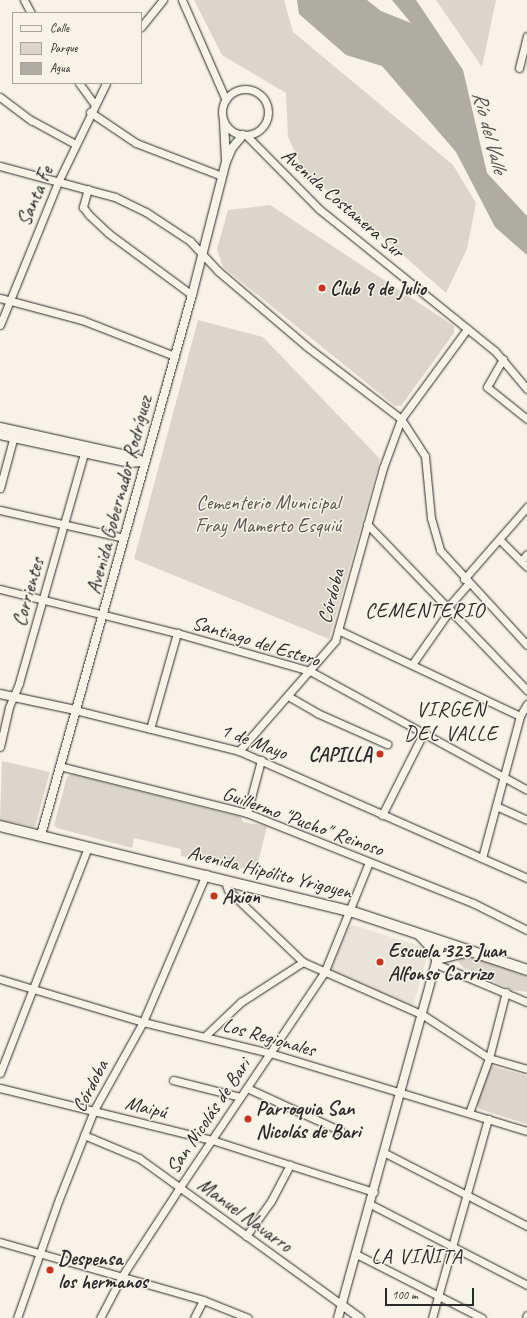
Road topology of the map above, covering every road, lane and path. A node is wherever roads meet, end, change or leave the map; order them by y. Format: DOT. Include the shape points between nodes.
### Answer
graph roads {
  1 [pos="24,0"];
  2 [pos="163,0"];
  3 [pos="182,0"];
  4 [pos="30,12"];
  5 [pos="142,26"];
  6 [pos="527,36"];
  7 [pos="519,68"];
  8 [pos="80,84"];
  9 [pos="105,84"];
  10 [pos="0,97"];
  11 [pos="226,100"];
  12 [pos="94,104"];
  13 [pos="90,112"];
  14 [pos="224,122"];
  15 [pos="245,135"];
  16 [pos="75,144"];
  17 [pos="226,162"];
  18 [pos="0,166"];
  19 [pos="222,176"];
  20 [pos="59,180"];
  21 [pos="88,189"];
  22 [pos="203,255"];
  23 [pos="192,295"];
  24 [pos="0,298"];
  25 [pos="9,300"];
  26 [pos="0,325"];
  27 [pos="467,329"];
  28 [pos="175,356"];
  29 [pos="503,359"];
  30 [pos="527,389"];
  31 [pos="402,419"];
  32 [pos="527,419"];
  33 [pos="0,427"];
  34 [pos="15,434"];
  35 [pos="0,435"];
  36 [pos="85,449"];
  37 [pos="145,462"];
  38 [pos="0,488"];
  39 [pos="527,507"];
  40 [pos="0,510"];
  41 [pos="64,524"];
  42 [pos="367,524"];
  43 [pos="124,538"];
  44 [pos="500,540"];
  45 [pos="527,554"];
  46 [pos="522,561"];
  47 [pos="527,567"];
  48 [pos="466,581"];
  49 [pos="0,589"];
  50 [pos="42,600"];
  51 [pos="449,608"];
  52 [pos="103,616"];
  53 [pos="338,630"];
  54 [pos="177,633"];
  55 [pos="527,645"];
  56 [pos="413,663"];
  57 [pos="310,671"];
  58 [pos="527,690"];
  59 [pos="0,694"];
  60 [pos="288,696"];
  61 [pos="13,697"];
  62 [pos="527,704"];
  63 [pos="75,710"];
  64 [pos="520,716"];
  65 [pos="150,729"];
  66 [pos="423,734"];
  67 [pos="387,744"];
  68 [pos="0,747"];
  69 [pos="239,751"];
  70 [pos="261,760"];
  71 [pos="59,766"];
  72 [pos="502,777"];
  73 [pos="526,788"];
  74 [pos="496,806"];
  75 [pos="247,813"];
  76 [pos="382,815"];
  77 [pos="527,820"];
  78 [pos="0,826"];
  79 [pos="41,835"];
  80 [pos="88,847"];
  81 [pos="482,858"];
  82 [pos="369,862"];
  83 [pos="206,874"];
  84 [pos="527,878"];
  85 [pos="224,879"];
  86 [pos="350,911"];
  87 [pos="527,930"];
  88 [pos="415,932"];
  89 [pos="442,941"];
  90 [pos="470,951"];
  91 [pos="437,961"];
  92 [pos="304,962"];
  93 [pos="527,970"];
  94 [pos="324,973"];
  95 [pos="0,980"];
  96 [pos="32,988"];
  97 [pos="506,992"];
  98 [pos="527,1002"];
  99 [pos="423,1015"];
  100 [pos="143,1022"];
  101 [pos="205,1036"];
  102 [pos="270,1053"];
  103 [pos="489,1058"];
  104 [pos="527,1069"];
  105 [pos="0,1074"];
  106 [pos="173,1080"];
  107 [pos="0,1088"];
  108 [pos="247,1088"];
  109 [pos="402,1092"];
  110 [pos="240,1097"];
  111 [pos="94,1110"];
  112 [pos="469,1113"];
  113 [pos="488,1119"];
  114 [pos="341,1131"];
  115 [pos="527,1131"];
  116 [pos="84,1135"];
  117 [pos="212,1140"];
  118 [pos="385,1153"];
  119 [pos="290,1165"];
  120 [pos="180,1187"];
  121 [pos="374,1192"];
  122 [pos="467,1196"];
  123 [pos="370,1204"];
  124 [pos="527,1226"];
  125 [pos="246,1236"];
  126 [pos="0,1242"];
  127 [pos="452,1246"];
  128 [pos="41,1252"];
  129 [pos="356,1254"];
  130 [pos="122,1276"];
  131 [pos="527,1285"];
  132 [pos="438,1296"];
  133 [pos="203,1300"];
  134 [pos="342,1305"];
  135 [pos="17,1318"];
  136 [pos="100,1318"];
  137 [pos="194,1318"];
  138 [pos="248,1318"];
  139 [pos="338,1318"];
  140 [pos="360,1318"];
  141 [pos="432,1318"];
  142 [pos="482,1318"];
  1 -- 4 [label="street"];
  2 -- 5 [label="street"];
  3 -- 11 [label="street"];
  6 -- 7 [label="street"];
  8 -- 12 [label="street"];
  9 -- 12 [label="street, Santa Fe"];
  10 -- 16 [label="street" via="31,120"];
  11 -- 14 [label="street" via="222,111"];
  11 -- 15 [label="street" via="232,94 245,90 254,91 265,101 268,110 265,123 259,130"];
  12 -- 13 [label="street, Santa Fe"];
  13 -- 16 [label="street, Santa Fe"];
  13 -- 19 [label="street" via="136,142"];
  14 -- 15 [label="street" via="233,132"];
  14 -- 17 [label="street, Avenida Gobernador Rodríguez"];
  15 -- 17 [label="street, Avenida Gobernador Rodríguez" via="232,148"];
  15 -- 27 [label="street, Avenida Costanera Sur" via="319,209"];
  16 -- 20 [label="street, Santa Fe"];
  17 -- 19 [label="street, Avenida Gobernador Rodríguez"];
  18 -- 20 [label="street"];
  19 -- 22 [label="street, Avenida Gobernador Rodríguez"];
  20 -- 21 [label="street"];
  20 -- 25 [label="street, Santa Fe"];
  21 -- 22 [label="street" via="130,202 190,241"];
  21 -- 23 [label="street" via="83,207 89,215 108,233"];
  22 -- 23 [label="street, Avenida Gobernador Rodríguez"];
  22 -- 31 [label="street" via="218,271 306,346"];
  23 -- 28 [label="street, Avenida Gobernador Rodríguez"];
  24 -- 25 [label="street"];
  25 -- 26 [label="street, Santa Fe"];
  25 -- 28 [label="street" via="82,320"];
  27 -- 29 [label="street, Avenida Costanera Sur"];
  27 -- 31 [label="street, Córdoba"];
  28 -- 37 [label="street, Avenida Gobernador Rodríguez"];
  29 -- 30 [label="street, Avenida Costanera Sur"];
  29 -- 32 [label="street" via="487,387"];
  31 -- 42 [label="street, Córdoba" via="383,468"];
  31 -- 48 [label="street" via="425,456 431,518 440,550"];
  33 -- 34 [label="street"];
  34 -- 35 [label="street"];
  34 -- 36 [label="street"];
  34 -- 38 [label="street"];
  36 -- 37 [label="street" via="131,456"];
  36 -- 41 [label="street, Corrientes"];
  37 -- 43 [label="street, Avenida Gobernador Rodríguez"];
  39 -- 44 [label="street"];
  40 -- 41 [label="street"];
  41 -- 43 [label="street"];
  41 -- 50 [label="street, Corrientes"];
  42 -- 51 [label="street"];
  42 -- 53 [label="street, Córdoba"];
  43 -- 52 [label="street, Avenida Gobernador Rodríguez"];
  44 -- 46 [label="street"];
  44 -- 48 [label="street"];
  45 -- 46 [label="street"];
  46 -- 47 [label="street"];
  48 -- 51 [label="street"];
  48 -- 55 [label="street"];
  49 -- 50 [label="street, Santiago del Estero"];
  50 -- 52 [label="street, Santiago del Estero"];
  50 -- 61 [label="street, Corrientes"];
  51 -- 56 [label="street"];
  51 -- 58 [label="street"];
  52 -- 54 [label="street, Santiago del Estero"];
  52 -- 63 [label="street, Avenida Gobernador Rodríguez"];
  53 -- 56 [label="street"];
  53 -- 57 [label="street, Córdoba" via="335,641"];
  54 -- 57 [label="street, Santiago del Estero"];
  54 -- 65 [label="street"];
  56 -- 64 [label="street"];
  57 -- 60 [label="street, Córdoba"];
  57 -- 66 [label="street, Santiago del Estero"];
  59 -- 61 [label="street, 1 de Mayo"];
  60 -- 67 [label="street" via="317,713"];
  60 -- 69 [label="street, Córdoba"];
  61 -- 63 [label="street, 1 de Mayo"];
  61 -- 68 [label="street, Corrientes"];
  62 -- 64 [label="street"];
  63 -- 65 [label="street, 1 de Mayo"];
  63 -- 71 [label="street, Avenida Gobernador Rodríguez"];
  64 -- 72 [label="street"];
  65 -- 69 [label="street, 1 de Mayo"];
  66 -- 72 [label="street, Santiago del Estero"];
  66 -- 76 [label="street"];
  69 -- 70 [label="street, 1 de Mayo"];
  70 -- 75 [label="street"];
  70 -- 76 [label="street, 1 de Mayo"];
  71 -- 75 [label="street, Guillermo \"Pucho\" Reinoso"];
  71 -- 79 [label="street, Avenida Gobernador Rodríguez"];
  72 -- 73 [label="street, Santiago del Estero"];
  72 -- 74 [label="street"];
  74 -- 77 [label="street"];
  74 -- 81 [label="street"];
  75 -- 82 [label="street, Guillermo \"Pucho\" Reinoso"];
  76 -- 81 [label="street, 1 de Mayo"];
  78 -- 79 [label="main road, Avenida Hipólito Yrigoyen"];
  79 -- 80 [label="main road, Avenida Hipólito Yrigoyen"];
  80 -- 83 [label="main road, Avenida Hipólito Yrigoyen"];
  80 -- 96 [label="street"];
  81 -- 84 [label="street, 1 de Mayo"];
  82 -- 86 [label="street, San Nicolás de Bari"];
  82 -- 87 [label="street, Guillermo \"Pucho\" Reinoso" via="473,903"];
  83 -- 85 [label="main road, Avenida Hipólito Yrigoyen"];
  83 -- 100 [label="street, Córdoba"];
  85 -- 86 [label="main road, Avenida Hipólito Yrigoyen"];
  85 -- 92 [label="street" via="228,890"];
  86 -- 88 [label="main road, Avenida Hipólito Yrigoyen"];
  86 -- 94 [label="street, San Nicolás de Bari"];
  88 -- 89 [label="main road, Avenida Hipólito Yrigoyen"];
  88 -- 91 [label="main road" via="428,943"];
  89 -- 90 [label="main road, Avenida Hipólito Yrigoyen"];
  89 -- 91 [label="street"];
  90 -- 91 [label="main road" via="457,952"];
  90 -- 93 [label="main road, Avenida Hipólito Yrigoyen"];
  91 -- 97 [label="street"];
  91 -- 99 [label="street"];
  92 -- 94 [label="street"];
  92 -- 101 [label="street" via="241,1002"];
  94 -- 99 [label="street"];
  94 -- 102 [label="street, San Nicolás de Bari"];
  95 -- 96 [label="street, Los Regionales"];
  96 -- 100 [label="street, Los Regionales"];
  96 -- 105 [label="street"];
  97 -- 98 [label="street"];
  97 -- 103 [label="street"];
  99 -- 103 [label="street"];
  99 -- 109 [label="street"];
  100 -- 101 [label="street, Los Regionales"];
  100 -- 111 [label="street, Córdoba"];
  101 -- 102 [label="street, Los Regionales"];
  102 -- 108 [label="street, San Nicolás de Bari"];
  102 -- 109 [label="street, Los Regionales"];
  103 -- 104 [label="street"];
  103 -- 112 [label="street"];
  106 -- 110 [label="street"];
  107 -- 111 [label="street, Maipú"];
  108 -- 110 [label="street, San Nicolás de Bari"];
  108 -- 114 [label="street"];
  109 -- 112 [label="street, Los Regionales"];
  109 -- 118 [label="street"];
  110 -- 117 [label="street, San Nicolás de Bari"];
  111 -- 116 [label="street, Córdoba"];
  111 -- 117 [label="street, Maipú"];
  112 -- 113 [label="street, Los Regionales"];
  113 -- 115 [label="street, Los Regionales"];
  113 -- 122 [label="street"];
  116 -- 120 [label="street, Manuel Navarro" via="139,1158"];
  116 -- 128 [label="street, Córdoba"];
  117 -- 119 [label="street, Maipú"];
  117 -- 120 [label="street, San Nicolás de Bari"];
  118 -- 121 [label="street"];
  118 -- 122 [label="street"];
  119 -- 121 [label="street, Maipú"];
  119 -- 125 [label="street" via="271,1201"];
  120 -- 125 [label="street, Manuel Navarro"];
  120 -- 130 [label="street, San Nicolás de Bari"];
  121 -- 123 [label="street"];
  122 -- 124 [label="street"];
  122 -- 127 [label="street"];
  123 -- 127 [label="street"];
  123 -- 129 [label="street"];
  125 -- 134 [label="street, Manuel Navarro"];
  126 -- 128 [label="street"];
  127 -- 131 [label="street"];
  127 -- 132 [label="street"];
  128 -- 130 [label="street"];
  128 -- 135 [label="street, Córdoba"];
  129 -- 132 [label="street"];
  129 -- 134 [label="street"];
  130 -- 133 [label="street"];
  130 -- 136 [label="street, San Nicolás de Bari"];
  132 -- 141 [label="street"];
  132 -- 142 [label="street"];
  133 -- 137 [label="street"];
  133 -- 138 [label="street"];
  134 -- 139 [label="street"];
  134 -- 140 [label="street"];
}
